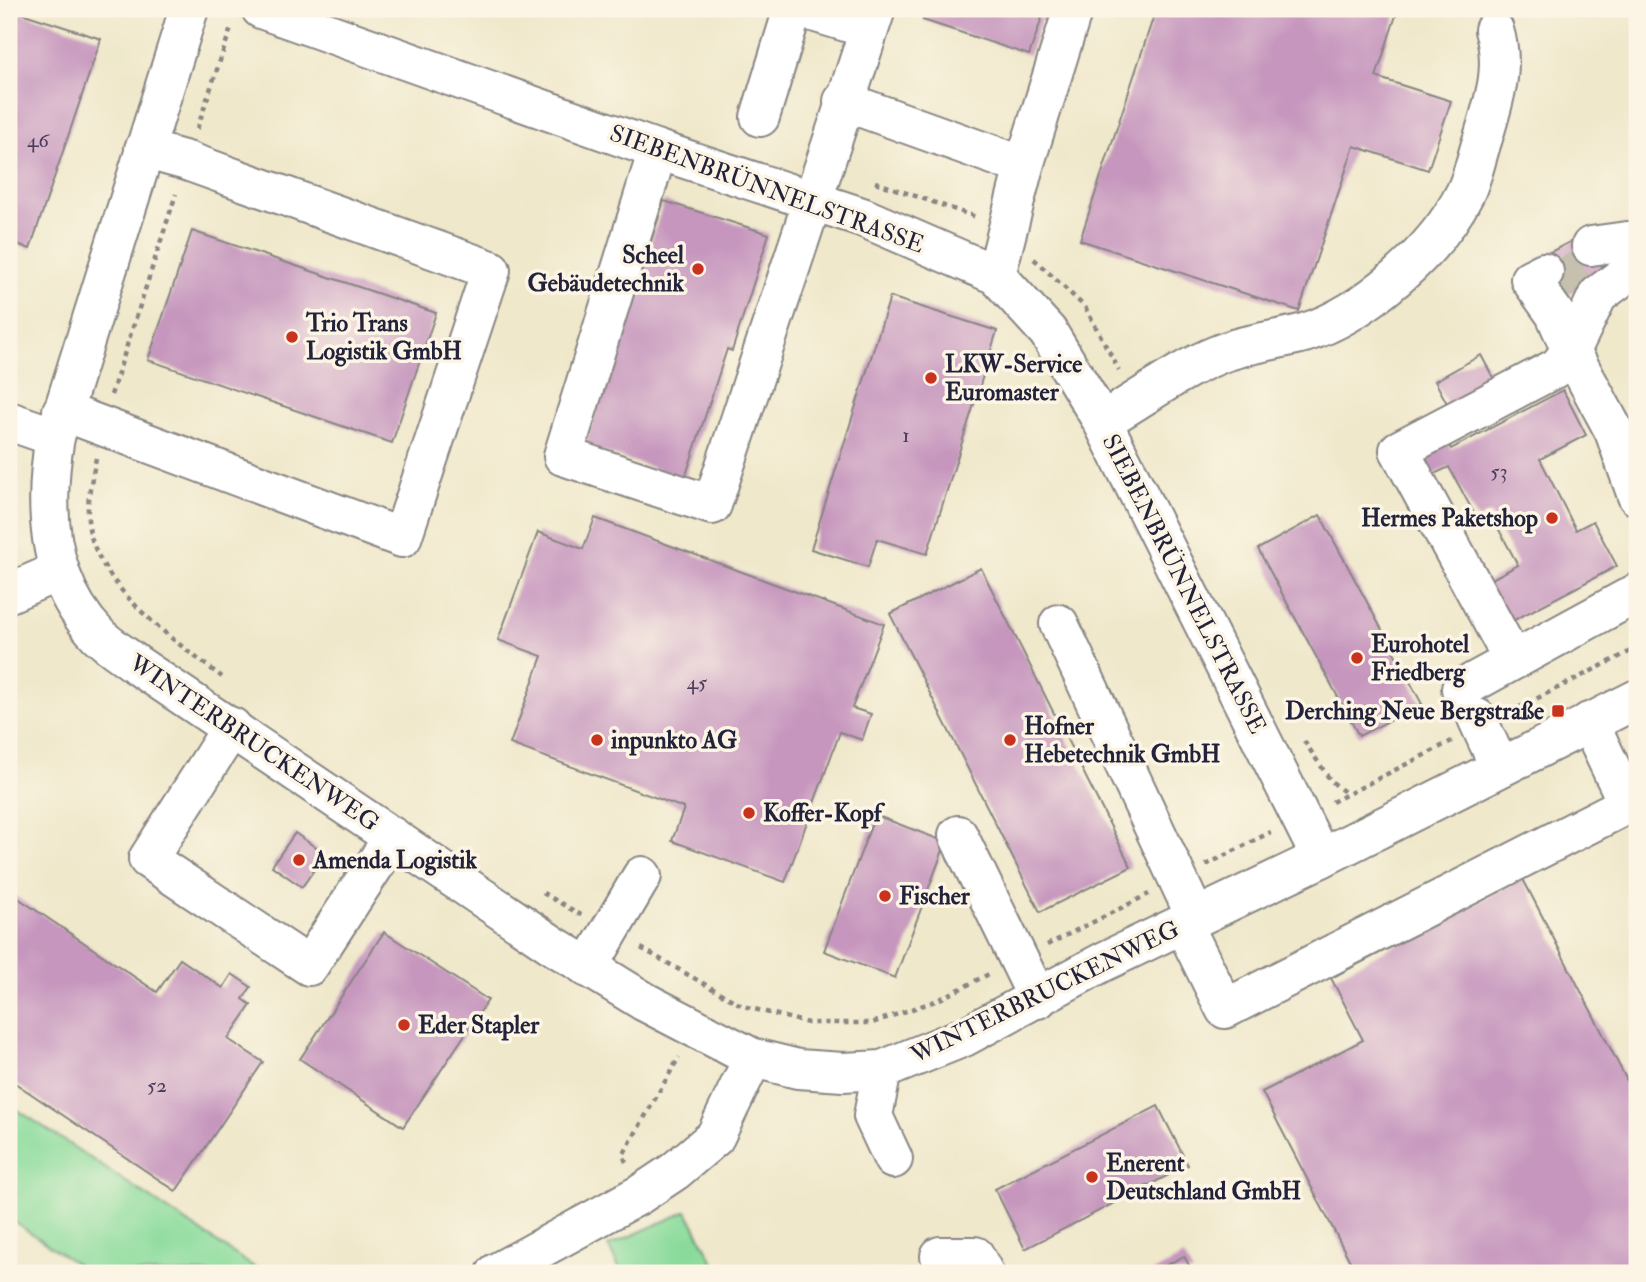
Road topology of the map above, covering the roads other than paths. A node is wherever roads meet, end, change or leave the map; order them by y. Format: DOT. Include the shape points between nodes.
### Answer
graph roads {
  1 [pos="189,9"];
  2 [pos="793,9"];
  3 [pos="803,9"];
  4 [pos="1073,9"];
  5 [pos="247,14"];
  6 [pos="872,19"];
  7 [pos="1494,30"];
  8 [pos="843,101"];
  9 [pos="760,117"];
  10 [pos="144,149"];
  11 [pos="658,150"];
  12 [pos="1024,166"];
  13 [pos="812,201"];
  14 [pos="1618,252"];
  15 [pos="996,275"];
  16 [pos="1544,283"];
  17 [pos="1571,351"];
  18 [pos="9,421"];
  19 [pos="1102,421"];
  20 [pos="59,424"];
  21 [pos="1637,496"];
  22 [pos="59,571"];
  23 [pos="9,593"];
  24 [pos="1637,593"];
  25 [pos="1059,624"];
  26 [pos="1513,660"];
  27 [pos="1637,699"];
  28 [pos="1589,722"];
  29 [pos="233,727"];
  30 [pos="1499,766"];
  31 [pos="1632,814"];
  32 [pos="958,835"];
  33 [pos="393,837"];
  34 [pos="1321,858"];
  35 [pos="642,876"];
  36 [pos="1189,921"];
  37 [pos="588,968"];
  38 [pos="1038,999"];
  39 [pos="753,1058"];
  40 [pos="883,1070"];
  41 [pos="893,1159"];
  42 [pos="940,1256"];
  43 [pos="496,1273"];
  44 [pos="984,1273"];
  1 -- 10 [label="street, WINTERBRUCKENWEG"];
  2 -- 9 [label="street"];
  3 -- 6 [label="street"];
  4 -- 12 [label="street"];
  5 -- 11 [label="street, SIEBENBRÜNNELSTRASSE"];
  6 -- 8 [label="street"];
  7 -- 19 [label="street" via="1500,50 1499,87 1465,193 1430,245 1344,315 1304,332 1216,355"];
  8 -- 12 [label="street"];
  8 -- 13 [label="street"];
  10 -- 20 [label="street, WINTERBRUCKENWEG"];
  10 -- 20 [label="street" via="491,270 402,538 101,427"];
  11 -- 13 [label="street, SIEBENBRÜNNELSTRASSE"];
  11 -- 13 [label="street" via="563,456 712,505"];
  12 -- 15 [label="street"];
  13 -- 15 [label="street, SIEBENBRÜNNELSTRASSE" via="862,217"];
  14 -- 17 [label="street"];
  15 -- 19 [label="street, SIEBENBRÜNNELSTRASSE" via="1048,332"];
  16 -- 17 [label="street"];
  17 -- 21 [label="street" via="1614,431"];
  17 -- 26 [label="street" via="1558,367 1399,450"];
  18 -- 20 [label="street"];
  19 -- 34 [label="street, SIEBENBRÜNNELSTRASSE"];
  20 -- 22 [label="street, WINTERBRUCKENWEG" via="48,479 51,546"];
  22 -- 23 [label="street"];
  22 -- 29 [label="street, WINTERBRUCKENWEG" via="77,608 99,635"];
  24 -- 26 [label="street"];
  25 -- 36 [label="street" via="1177,880"];
  26 -- 30 [label="street" via="1473,711"];
  27 -- 28 [label="street, WINTERBRUCKENWEG"];
  28 -- 30 [label="street, WINTERBRUCKENWEG"];
  28 -- 31 [label="street"];
  29 -- 33 [label="street, WINTERBRUCKENWEG"];
  29 -- 33 [label="street" via="176,793 148,859 309,966"];
  30 -- 34 [label="street, WINTERBRUCKENWEG"];
  31 -- 36 [label="street" via="1226,1009"];
  32 -- 38 [label="street"];
  33 -- 37 [label="street, WINTERBRUCKENWEG"];
  34 -- 36 [label="street, WINTERBRUCKENWEG"];
  35 -- 37 [label="street"];
  36 -- 38 [label="street, WINTERBRUCKENWEG"];
  37 -- 39 [label="street, WINTERBRUCKENWEG" via="696,1031"];
  38 -- 40 [label="street, WINTERBRUCKENWEG" via="964,1037"];
  39 -- 40 [label="street, WINTERBRUCKENWEG" via="798,1069"];
  39 -- 43 [label="street" via="715,1137 675,1171"];
  40 -- 41 [label="street" via="873,1116"];
  42 -- 44 [label="street" via="975,1256"];
}
